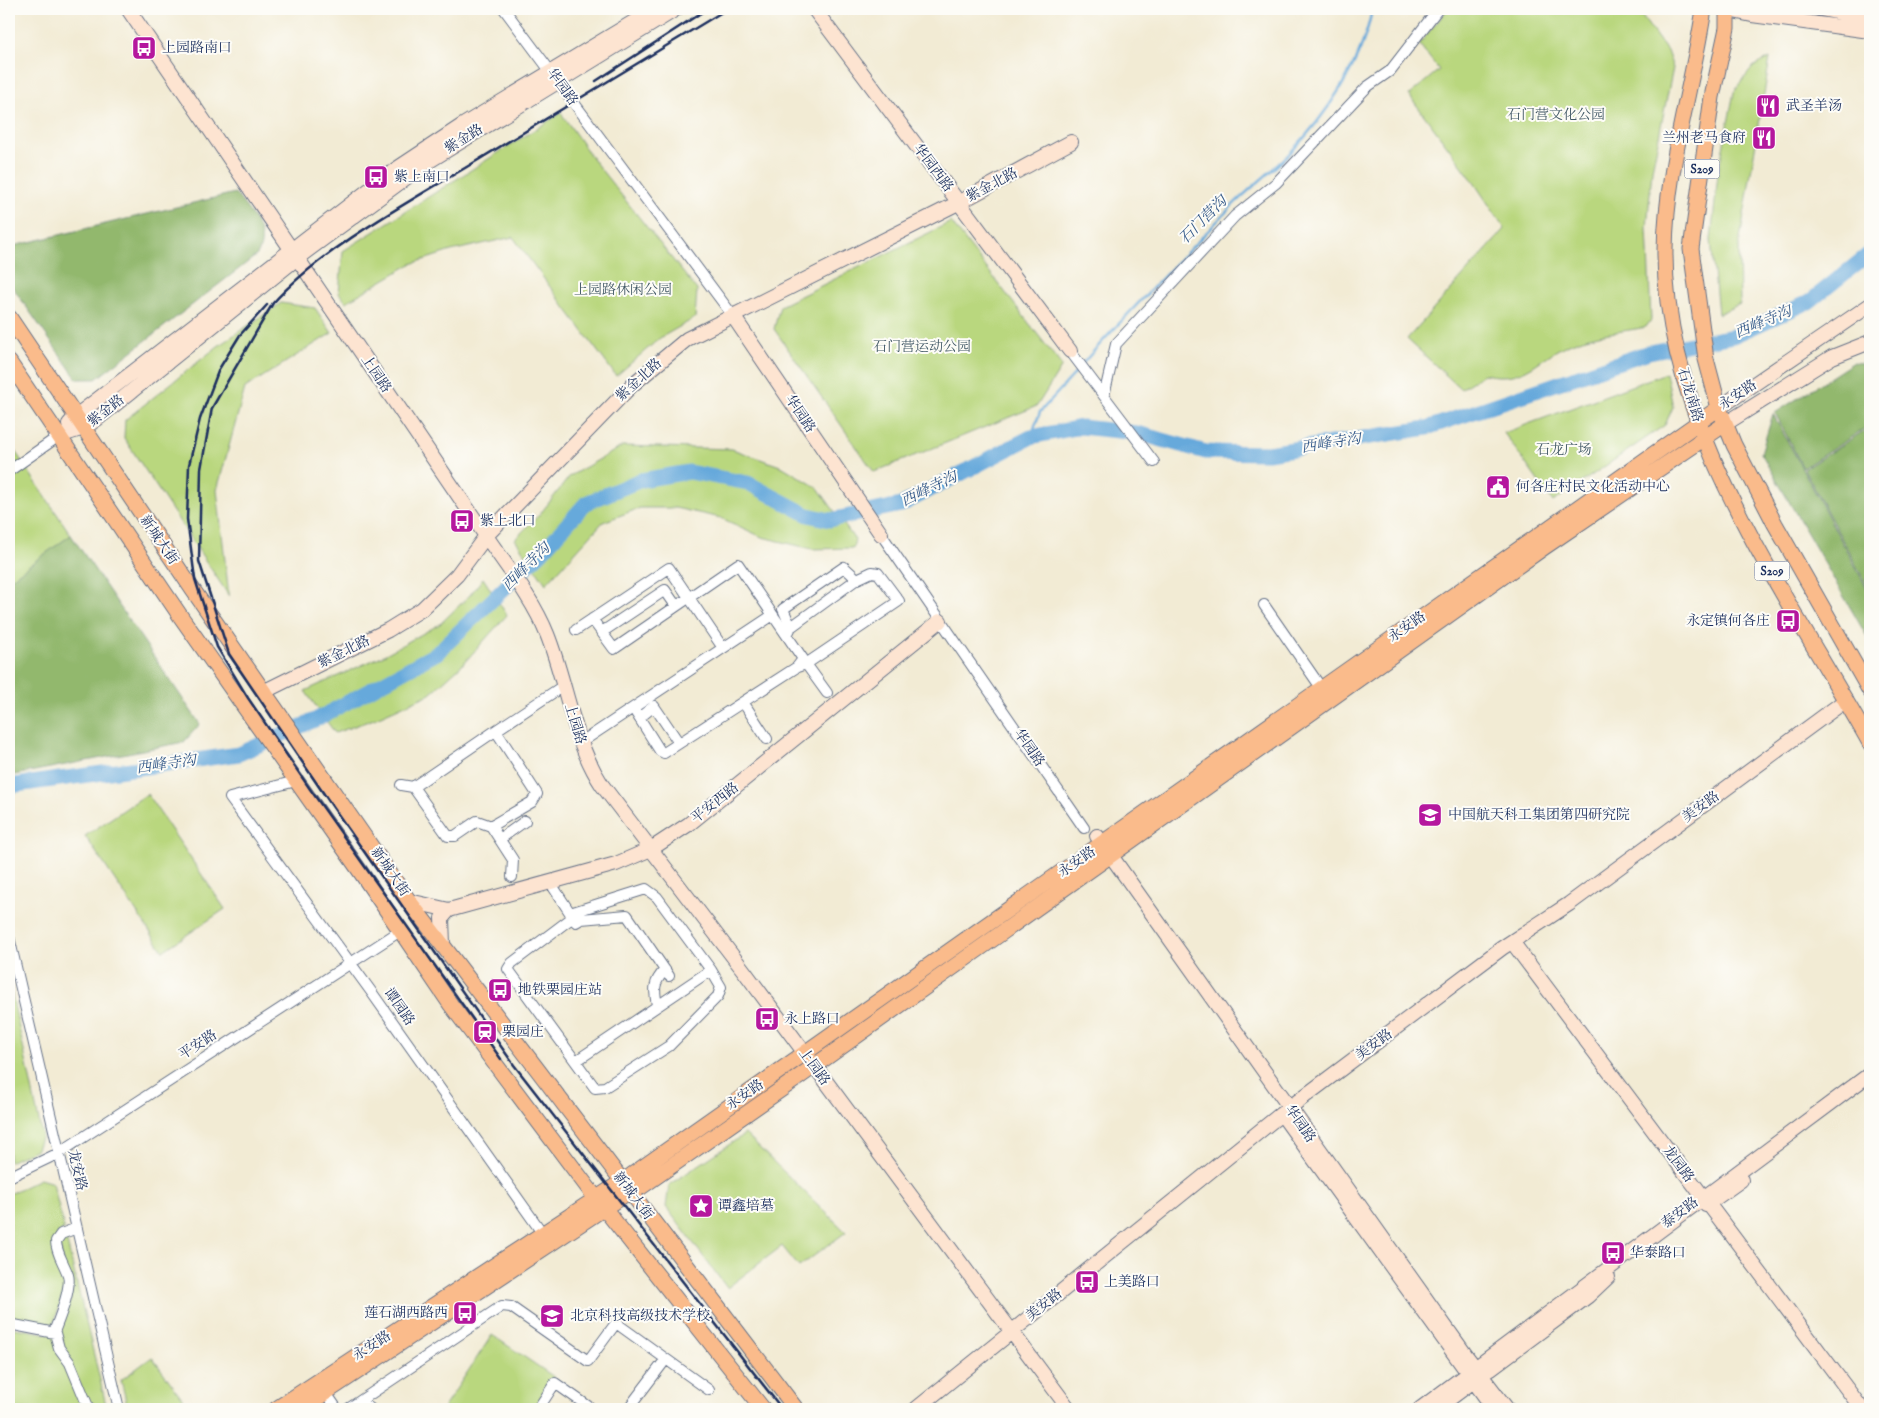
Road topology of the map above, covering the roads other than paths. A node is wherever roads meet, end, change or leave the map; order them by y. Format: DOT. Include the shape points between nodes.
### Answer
graph roads {
  1 [pos="128,9"];
  2 [pos="504,9"];
  3 [pos="655,9"];
  4 [pos="676,9"];
  5 [pos="814,9"];
  6 [pos="1438,9"];
  7 [pos="1704,9"];
  8 [pos="1726,9"];
  9 [pos="1822,9"];
  10 [pos="1870,19"];
  11 [pos="1870,31"];
  12 [pos="554,77"];
  13 [pos="1688,88"];
  14 [pos="1712,97"];
  15 [pos="1071,142"];
  16 [pos="958,203"];
  17 [pos="294,254"];
  18 [pos="1870,306"];
  19 [pos="733,316"];
  20 [pos="9,317"];
  21 [pos="1870,342"];
  22 [pos="1070,351"];
  23 [pos="1706,359"];
  24 [pos="9,362"];
  25 [pos="1680,364"];
  26 [pos="46,372"];
  27 [pos="26,387"];
  28 [pos="1104,396"];
  29 [pos="1719,408"];
  30 [pos="80,422"];
  31 [pos="1698,423"];
  32 [pos="1725,424"];
  33 [pos="59,436"];
  34 [pos="1704,438"];
  35 [pos="1154,462"];
  36 [pos="108,463"];
  37 [pos="9,471"];
  38 [pos="1747,471"];
  39 [pos="85,474"];
  40 [pos="1724,482"];
  41 [pos="881,534"];
  42 [pos="486,536"];
  43 [pos="857,579"];
  44 [pos="689,597"];
  45 [pos="1264,604"];
  46 [pos="676,606"];
  47 [pos="773,615"];
  48 [pos="592,619"];
  49 [pos="940,621"];
  50 [pos="576,630"];
  51 [pos="789,631"];
  52 [pos="602,632"];
  53 [pos="723,648"];
  54 [pos="802,666"];
  55 [pos="1869,685"];
  56 [pos="563,686"];
  57 [pos="1322,689"];
  58 [pos="263,692"];
  59 [pos="827,693"];
  60 [pos="1846,700"];
  61 [pos="743,702"];
  62 [pos="633,708"];
  63 [pos="639,718"];
  64 [pos="498,729"];
  65 [pos="767,739"];
  66 [pos="580,743"];
  67 [pos="679,743"];
  68 [pos="1870,743"];
  69 [pos="296,781"];
  70 [pos="401,785"];
  71 [pos="413,787"];
  72 [pos="525,821"];
  73 [pos="491,826"];
  74 [pos="1084,828"];
  75 [pos="500,839"];
  76 [pos="1099,847"];
  77 [pos="651,849"];
  78 [pos="512,877"];
  79 [pos="550,882"];
  80 [pos="410,901"];
  81 [pos="449,910"];
  82 [pos="571,915"];
  83 [pos="400,931"];
  84 [pos="9,937"];
  85 [pos="1513,943"];
  86 [pos="443,944"];
  87 [pos="349,962"];
  88 [pos="711,970"];
  89 [pos="657,1005"];
  90 [pos="809,1060"];
  91 [pos="576,1061"];
  92 [pos="1870,1074"];
  93 [pos="1870,1085"];
  94 [pos="1285,1111"];
  95 [pos="59,1153"];
  96 [pos="9,1177"];
  97 [pos="626,1186"];
  98 [pos="1705,1200"];
  99 [pos="601,1204"];
  100 [pos="77,1228"];
  101 [pos="543,1234"];
  102 [pos="9,1324"];
  103 [pos="54,1332"];
  104 [pos="1011,1332"];
  105 [pos="666,1359"];
  106 [pos="1474,1374"];
  107 [pos="709,1390"];
  108 [pos="326,1393"];
  109 [pos="360,1401"];
  110 [pos="88,1409"];
  111 [pos="119,1409"];
  112 [pos="276,1409"];
  113 [pos="301,1409"];
  114 [pos="337,1409"];
  115 [pos="348,1409"];
  116 [pos="371,1409"];
  117 [pos="538,1409"];
  118 [pos="592,1409"];
  119 [pos="628,1409"];
  120 [pos="763,1409"];
  121 [pos="796,1409"];
  122 [pos="916,1409"];
  123 [pos="1069,1409"];
  124 [pos="1420,1409"];
  125 [pos="1436,1409"];
  126 [pos="1494,1409"];
  127 [pos="1507,1409"];
  128 [pos="1862,1409"];
  1 -- 17 [label="street, 上园路"];
  2 -- 12 [label="street, 华园路"];
  3 -- 12 [label="street, 紫金路"];
  4 -- 12 [label="street, 紫金路"];
  5 -- 16 [label="street, 华园西路"];
  6 -- 28 [label="street" via="1390,71 1367,87 1276,183 1235,216 1116,344"];
  7 -- 13 [label="main road, 石龙南路 / S209"];
  8 -- 11 [label="street"];
  8 -- 14 [label="main road, 石龙南路 / S209" via="1727,28"];
  9 -- 10 [label="street"];
  12 -- 17 [label="street, 紫金路" via="463,125 395,170"];
  12 -- 19 [label="street, 华园路"];
  13 -- 14 [label="main road" via="1703,86"];
  13 -- 25 [label="main road, 石龙南路 / S209" via="1668,205 1666,297"];
  14 -- 23 [label="main road, 石龙南路 / S209" via="1691,249"];
  15 -- 16 [label="street, 紫金北路"];
  16 -- 19 [label="street, 紫金北路"];
  16 -- 22 [label="street, 华园西路"];
  17 -- 30 [label="street, 紫金路"];
  17 -- 42 [label="street, 上园路"];
  18 -- 29 [label="street, 永安路"];
  19 -- 41 [label="street, 华园路"];
  19 -- 42 [label="street, 紫金北路" via="687,340 638,378"];
  20 -- 26 [label="main road, 新城大街"];
  21 -- 32 [label="street" via="1832,357"];
  22 -- 28 [label="street"];
  23 -- 25 [label="main road" via="1697,371 1692,372"];
  23 -- 29 [label="main road, 石龙南路 / S209"];
  24 -- 27 [label="main road, 新城大街"];
  25 -- 31 [label="main road, 石龙南路 / S209"];
  26 -- 27 [label="main road" via="44,385 34,389"];
  26 -- 30 [label="main road, 新城大街"];
  27 -- 33 [label="main road, 新城大街"];
  28 -- 35 [label="street"];
  29 -- 31 [label="main road, 永安路"];
  29 -- 32 [label="main road, 石龙南路 / S209"];
  30 -- 33 [label="street, 紫金路"];
  30 -- 36 [label="main road, 新城大街"];
  31 -- 34 [label="main road, 石龙南路 / S209"];
  31 -- 57 [label="main road, 永安路"];
  32 -- 34 [label="main road, 永安路"];
  32 -- 38 [label="main road, 石龙南路 / S209"];
  33 -- 37 [label="street"];
  33 -- 39 [label="main road, 新城大街"];
  34 -- 40 [label="main road, 石龙南路 / S209"];
  34 -- 76 [label="main road, 永安路"];
  36 -- 39 [label="main road" via="95,462"];
  36 -- 58 [label="main road, 新城大街"];
  38 -- 40 [label="main road" via="1731,469"];
  38 -- 55 [label="main road, 石龙南路 / S209"];
  39 -- 69 [label="main road, 新城大街"];
  40 -- 60 [label="main road, 石龙南路 / S209"];
  41 -- 49 [label="street, 华园路"];
  42 -- 56 [label="street, 上园路" via="546,633"];
  42 -- 58 [label="street, 紫金北路" via="457,575 422,609 388,630"];
  43 -- 51 [label="street"];
  43 -- 51 [label="street" via="844,568 783,609"];
  43 -- 54 [label="street" via="872,572 878,573 899,601"];
  44 -- 46 [label="street"];
  44 -- 47 [label="street" via="738,564"];
  44 -- 48 [label="street" via="669,568"];
  44 -- 53 [label="street"];
  45 -- 57 [label="street"];
  46 -- 52 [label="street" via="665,590"];
  46 -- 52 [label="street" via="614,649"];
  47 -- 51 [label="street"];
  47 -- 53 [label="street"];
  48 -- 50 [label="street"];
  48 -- 52 [label="street"];
  49 -- 74 [label="street, 华园路"];
  49 -- 77 [label="street, 平安西路" via="697,818"];
  51 -- 54 [label="street" via="803,659"];
  53 -- 62 [label="street"];
  54 -- 59 [label="street"];
  54 -- 61 [label="street"];
  56 -- 64 [label="street"];
  56 -- 66 [label="street, 上园路"];
  57 -- 76 [label="main road, 永安路"];
  58 -- 80 [label="main road, 新城大街"];
  60 -- 68 [label="main road, 石龙南路 / S209"];
  60 -- 85 [label="street, 美安路"];
  61 -- 65 [label="street"];
  61 -- 67 [label="street"];
  62 -- 63 [label="street"];
  62 -- 66 [label="street"];
  63 -- 67 [label="street" via="660,751 664,753"];
  63 -- 67 [label="street" via="654,706"];
  64 -- 71 [label="street"];
  64 -- 73 [label="street" via="498,734 537,794 532,802"];
  66 -- 77 [label="street, 上园路" via="588,764 602,785"];
  69 -- 83 [label="main road, 新城大街"];
  69 -- 87 [label="street, 谭园路" via="230,798"];
  70 -- 71 [label="street"];
  71 -- 73 [label="street" via="448,836 455,836 476,821"];
  72 -- 75 [label="street"];
  73 -- 75 [label="street"];
  75 -- 78 [label="street" via="513,860"];
  76 -- 90 [label="main road, 永安路"];
  76 -- 94 [label="street, 华园路"];
  77 -- 79 [label="street, 平安西路" via="616,864"];
  77 -- 90 [label="street, 上园路"];
  79 -- 81 [label="street, 平安西路"];
  79 -- 82 [label="street"];
  80 -- 81 [label="street"];
  80 -- 86 [label="main road, 新城大街"];
  81 -- 86 [label="street" via="442,918"];
  82 -- 88 [label="street" via="646,889 657,897"];
  82 -- 89 [label="street" via="576,922 627,915 667,973 657,978 654,985"];
  82 -- 91 [label="street" via="508,969"];
  83 -- 87 [label="street, 平安路"];
  83 -- 99 [label="main road, 新城大街" via="451,1006"];
  84 -- 95 [label="street, 龙安路"];
  85 -- 94 [label="street, 美安路"];
  85 -- 98 [label="street, 龙园路"];
  86 -- 97 [label="main road, 新城大街"];
  87 -- 95 [label="street, 平安路"];
  87 -- 101 [label="street, 谭园路"];
  88 -- 89 [label="street"];
  88 -- 91 [label="street" via="722,987 718,996 669,1046 605,1087 594,1088"];
  89 -- 91 [label="street"];
  90 -- 97 [label="main road, 永安路" via="641,1187"];
  90 -- 104 [label="street, 上园路"];
  92 -- 98 [label="street, 泰安路"];
  93 -- 98 [label="street, 泰安路"];
  94 -- 104 [label="street, 美安路"];
  94 -- 106 [label="street, 华园路"];
  95 -- 96 [label="street, 平安路"];
  95 -- 100 [label="street, 龙安路"];
  97 -- 99 [label="main road, 永安路"];
  97 -- 121 [label="main road, 新城大街"];
  98 -- 106 [label="street, 泰安路"];
  98 -- 128 [label="street, 龙园路"];
  99 -- 101 [label="main road, 永安路"];
  99 -- 108 [label="main road, 永安路"];
  99 -- 120 [label="main road, 新城大街"];
  100 -- 103 [label="street" via="61,1234 56,1241 68,1276 68,1286"];
  100 -- 111 [label="street, 龙安路"];
  101 -- 112 [label="main road, 永安路"];
  102 -- 103 [label="street"];
  103 -- 110 [label="street"];
  104 -- 122 [label="street, 美安路"];
  104 -- 123 [label="street, 上园路"];
  105 -- 107 [label="street"];
  105 -- 109 [label="street" via="616,1323 588,1361 511,1307 502,1306"];
  105 -- 119 [label="street"];
  106 -- 124 [label="street, 泰安路"];
  106 -- 125 [label="street, 泰安路"];
  106 -- 126 [label="street, 华园路"];
  106 -- 127 [label="street, 华园路"];
  108 -- 113 [label="main road, 永安路"];
  108 -- 114 [label="street"];
  109 -- 115 [label="street"];
  109 -- 116 [label="street"];
  117 -- 118 [label="street" via="556,1383"];
}
